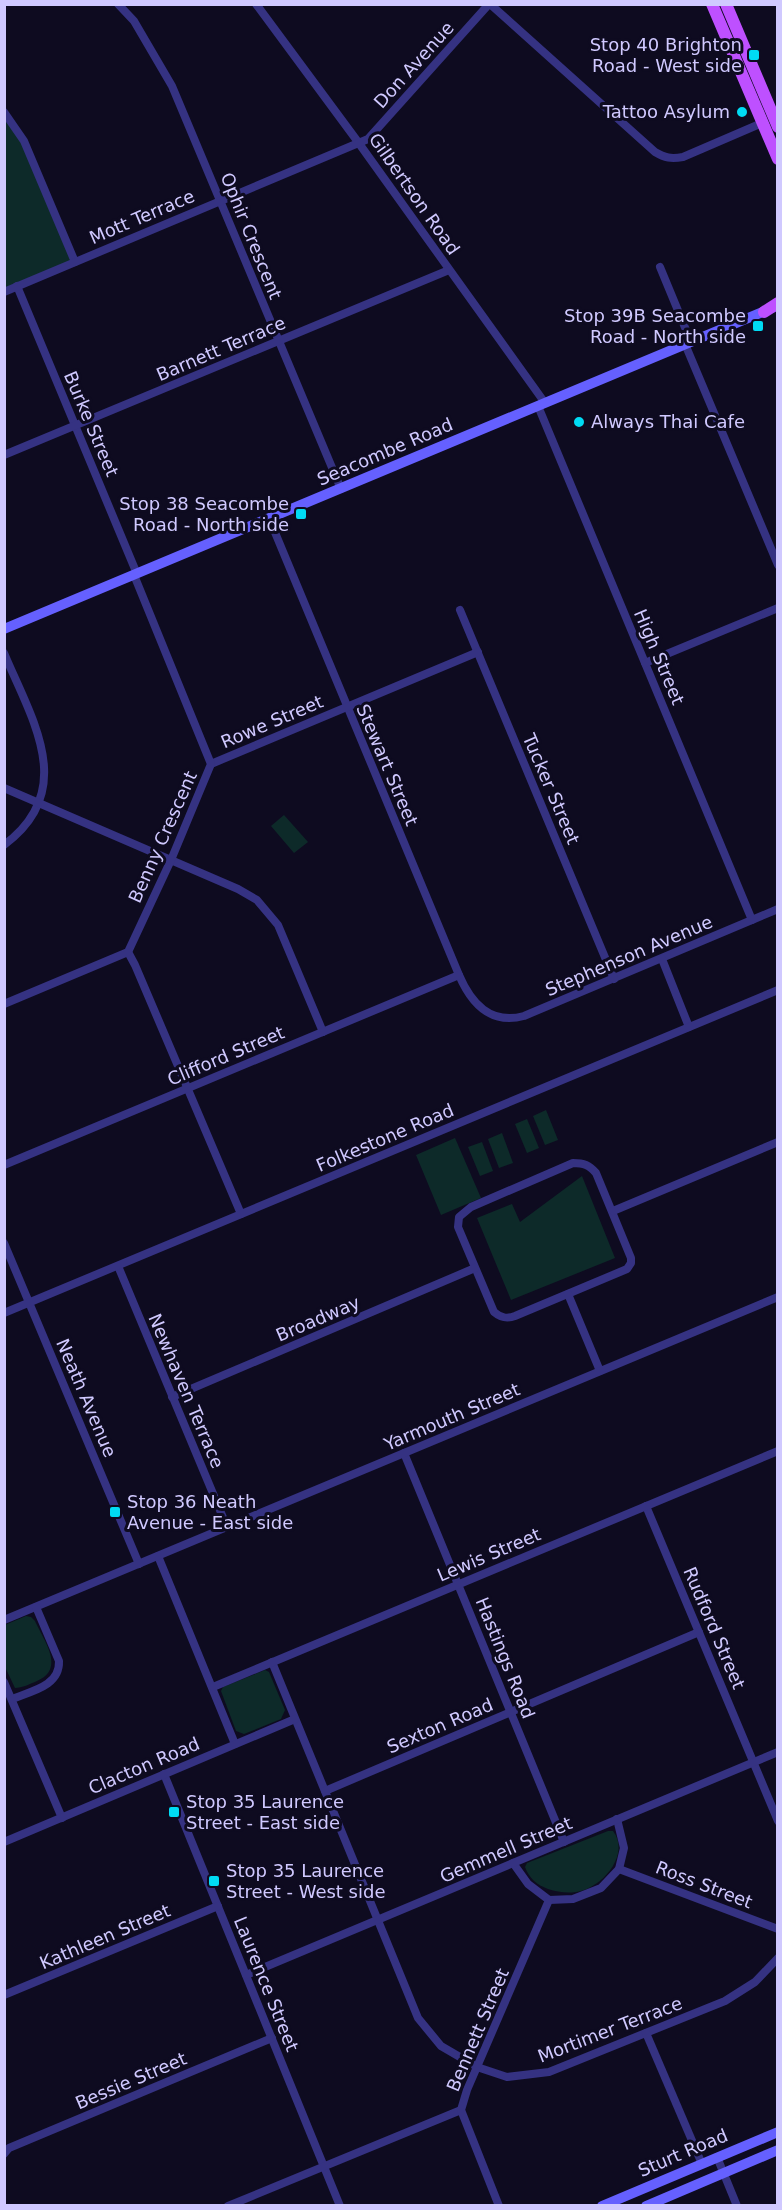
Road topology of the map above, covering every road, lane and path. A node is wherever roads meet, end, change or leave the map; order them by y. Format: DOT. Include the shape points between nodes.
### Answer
graph roads {
  1 [pos="118,4"];
  2 [pos="256,4"];
  3 [pos="712,4"];
  4 [pos="726,4"];
  5 [pos="493,6"];
  6 [pos="766,103"];
  7 [pos="4,112"];
  8 [pos="762,123"];
  9 [pos="777,127"];
  10 [pos="358,142"];
  11 [pos="777,159"];
  12 [pos="220,201"];
  13 [pos="75,262"];
  14 [pos="660,267"];
  15 [pos="449,270"];
  16 [pos="17,286"];
  17 [pos="4,292"];
  18 [pos="777,304"];
  19 [pos="764,312"];
  20 [pos="278,341"];
  21 [pos="688,343"];
  22 [pos="541,404"];
  23 [pos="76,426"];
  24 [pos="4,455"];
  25 [pos="341,489"];
  26 [pos="269,518"];
  27 [pos="777,565"];
  28 [pos="135,574"];
  29 [pos="777,608"];
  30 [pos="460,610"];
  31 [pos="4,629"];
  32 [pos="4,652"];
  33 [pos="478,652"];
  34 [pos="645,663"];
  35 [pos="347,707"];
  36 [pos="211,764"];
  37 [pos="4,788"];
  38 [pos="39,803"];
  39 [pos="4,844"];
  40 [pos="171,860"];
  41 [pos="777,909"];
  42 [pos="752,920"];
  43 [pos="128,952"];
  44 [pos="662,959"];
  45 [pos="459,975"];
  46 [pos="614,979"];
  47 [pos="777,990"];
  48 [pos="4,1004"];
  49 [pos="490,1013"];
  50 [pos="690,1027"];
  51 [pos="323,1032"];
  52 [pos="188,1088"];
  53 [pos="777,1143"];
  54 [pos="4,1165"];
  55 [pos="613,1210"];
  56 [pos="241,1214"];
  57 [pos="4,1243"];
  58 [pos="118,1266"];
  59 [pos="475,1268"];
  60 [pos="568,1294"];
  61 [pos="777,1297"];
  62 [pos="29,1303"];
  63 [pos="4,1313"];
  64 [pos="600,1371"];
  65 [pos="172,1397"];
  66 [pos="777,1451"];
  67 [pos="404,1453"];
  68 [pos="646,1506"];
  69 [pos="227,1527"];
  70 [pos="158,1556"];
  71 [pos="139,1564"];
  72 [pos="458,1584"];
  73 [pos="36,1607"];
  74 [pos="4,1620"];
  75 [pos="699,1632"];
  76 [pos="272,1662"];
  77 [pos="4,1682"];
  78 [pos="213,1687"];
  79 [pos="12,1699"];
  80 [pos="510,1712"];
  81 [pos="295,1719"];
  82 [pos="235,1744"];
  83 [pos="777,1752"];
  84 [pos="753,1762"];
  85 [pos="164,1774"];
  86 [pos="325,1791"];
  87 [pos="62,1818"];
  88 [pos="618,1819"];
  89 [pos="777,1821"];
  90 [pos="4,1842"];
  91 [pos="564,1842"];
  92 [pos="513,1863"];
  93 [pos="619,1869"];
  94 [pos="549,1900"];
  95 [pos="218,1906"];
  96 [pos="378,1919"];
  97 [pos="777,1929"];
  98 [pos="777,1958"];
  99 [pos="246,1975"];
  100 [pos="4,1995"];
  101 [pos="646,2033"];
  102 [pos="272,2038"];
  103 [pos="477,2067"];
  104 [pos="461,2110"];
  105 [pos="777,2132"];
  106 [pos="6,2148"];
  107 [pos="777,2150"];
  108 [pos="717,2157"];
  109 [pos="702,2164"];
  110 [pos="324,2166"];
  111 [pos="724,2173"];
  112 [pos="228,2205"];
  113 [pos="340,2205"];
  114 [pos="499,2205"];
  115 [pos="602,2205"];
  116 [pos="646,2205"];
  117 [pos="737,2205"];
  1 -- 12 [label="street, Ophir Crescent" via="134,21 172,86"];
  2 -- 10 [label="street, Gilbertson Road"];
  3 -- 6 [label="main road"];
  4 -- 6 [label="main road"];
  5 -- 8 [label="street" via="664,158 682,157"];
  5 -- 10 [label="street, Don Avenue" via="368,139"];
  6 -- 8 [label="main road"];
  6 -- 9 [label="main road"];
  7 -- 13 [label="street" via="24,141"];
  8 -- 11 [label="main road"];
  10 -- 12 [label="street, Mott Terrace"];
  10 -- 15 [label="street, Gilbertson Road"];
  12 -- 13 [label="street, Mott Terrace"];
  12 -- 20 [label="street, Ophir Crescent"];
  13 -- 16 [label="street, Mott Terrace"];
  14 -- 21 [label="street"];
  15 -- 20 [label="street, Barnett Terrace"];
  15 -- 22 [label="street, Gilbertson Road"];
  16 -- 17 [label="street, Mott Terrace"];
  16 -- 23 [label="street, Burke Street"];
  18 -- 19 [label="main road"];
  19 -- 21 [label="main road, Seacombe Road"];
  20 -- 23 [label="street, Barnett Terrace"];
  20 -- 25 [label="street, Ophir Crescent"];
  21 -- 22 [label="main road, Seacombe Road"];
  21 -- 27 [label="street"];
  22 -- 25 [label="main road, Seacombe Road"];
  22 -- 34 [label="street, High Street"];
  23 -- 24 [label="street, Barnett Terrace"];
  23 -- 28 [label="street, Burke Street"];
  25 -- 26 [label="main road, Seacombe Road"];
  26 -- 28 [label="main road, Seacombe Road"];
  26 -- 35 [label="street, Stewart Street"];
  28 -- 31 [label="main road, Seacombe Road"];
  28 -- 36 [label="street, Benny Crescent"];
  29 -- 34 [label="street"];
  30 -- 33 [label="street, Tucker Street"];
  32 -- 38 [label="street" via="44,754"];
  33 -- 35 [label="street, Rowe Street"];
  33 -- 46 [label="street, Tucker Street"];
  34 -- 42 [label="street, High Street"];
  35 -- 36 [label="street, Rowe Street"];
  35 -- 45 [label="street, Stewart Street"];
  36 -- 40 [label="street, Benny Crescent"];
  37 -- 38 [label="street"];
  38 -- 39 [label="street" via="25,825"];
  38 -- 40 [label="street"];
  40 -- 43 [label="street, Benny Crescent"];
  40 -- 51 [label="street" via="238,889 264,907 278,925"];
  41 -- 42 [label="street, Stephenson Avenue"];
  42 -- 44 [label="street, Stephenson Avenue"];
  43 -- 48 [label="street"];
  43 -- 52 [label="street"];
  44 -- 46 [label="street, Stephenson Avenue"];
  44 -- 50 [label="street"];
  45 -- 49 [label="street, Stewart Street" via="467,994"];
  45 -- 51 [label="street, Clifford Street"];
  46 -- 49 [label="street, Stephenson Avenue" via="524,1016"];
  47 -- 50 [label="street, Folkestone Road"];
  50 -- 56 [label="street, Folkestone Road"];
  51 -- 52 [label="street, Clifford Street"];
  52 -- 54 [label="street, Clifford Street"];
  52 -- 56 [label="street"];
  53 -- 55 [label="street"];
  55 -- 59 [label="street" via="596,1173 588,1165 573,1163 464,1211 458,1227"];
  55 -- 60 [label="street" via="631,1263 627,1269"];
  56 -- 58 [label="street, Folkestone Road"];
  57 -- 62 [label="street, Neath Avenue"];
  58 -- 62 [label="street, Folkestone Road"];
  58 -- 65 [label="street, Newhaven Terrace"];
  59 -- 60 [label="street" via="494,1312 504,1317"];
  59 -- 65 [label="street, Broadway"];
  60 -- 64 [label="street"];
  61 -- 64 [label="street, Yarmouth Street"];
  62 -- 63 [label="street, Folkestone Road"];
  62 -- 71 [label="street, Neath Avenue"];
  64 -- 67 [label="street, Yarmouth Street"];
  65 -- 69 [label="street, Newhaven Terrace"];
  66 -- 68 [label="street, Lewis Street"];
  67 -- 69 [label="street, Yarmouth Street"];
  67 -- 72 [label="street, Hastings Road"];
  68 -- 72 [label="street, Lewis Street"];
  68 -- 75 [label="street, Rudford Street"];
  69 -- 70 [label="street, Yarmouth Street"];
  70 -- 71 [label="street, Yarmouth Street"];
  70 -- 78 [label="street"];
  71 -- 73 [label="street, Yarmouth Street"];
  72 -- 76 [label="street, Lewis Street"];
  72 -- 80 [label="street, Hastings Road"];
  73 -- 74 [label="street, Yarmouth Street"];
  73 -- 79 [label="street" via="59,1661 59,1670 48,1684"];
  75 -- 80 [label="street, Sexton Road"];
  75 -- 84 [label="street, Rudford Street"];
  76 -- 78 [label="street, Lewis Street"];
  76 -- 81 [label="street, Mortimer Terrace"];
  77 -- 79 [label="street"];
  78 -- 82 [label="street"];
  79 -- 87 [label="street"];
  80 -- 86 [label="street, Sexton Road"];
  80 -- 91 [label="street, Hastings Road"];
  81 -- 82 [label="street, Clacton Road"];
  81 -- 86 [label="street, Mortimer Terrace"];
  82 -- 85 [label="street, Clacton Road"];
  83 -- 84 [label="street, Gemmell Street"];
  84 -- 88 [label="street, Gemmell Street"];
  84 -- 89 [label="street"];
  85 -- 87 [label="street, Clacton Road"];
  85 -- 95 [label="street, Laurence Street"];
  86 -- 96 [label="street, Mortimer Terrace"];
  87 -- 90 [label="street, Clacton Road"];
  88 -- 91 [label="street, Gemmell Street"];
  88 -- 93 [label="street" via="624,1848"];
  91 -- 92 [label="street, Gemmell Street"];
  92 -- 94 [label="street" via="528,1884"];
  92 -- 96 [label="street, Gemmell Street"];
  93 -- 94 [label="street" via="601,1888 573,1899"];
  93 -- 97 [label="street, Ross Street"];
  94 -- 103 [label="street, Bennett Street"];
  95 -- 99 [label="street, Laurence Street"];
  95 -- 100 [label="street, Kathleen Street"];
  96 -- 99 [label="street, Gemmell Street"];
  96 -- 103 [label="street, Mortimer Terrace" via="421,2024 441,2046"];
  98 -- 101 [label="street, Mortimer Terrace" via="755,1982 725,2001"];
  99 -- 102 [label="street, Laurence Street"];
  101 -- 103 [label="street, Mortimer Terrace" via="549,2072 507,2077"];
  101 -- 109 [label="street"];
  102 -- 106 [label="street, Bessie Street"];
  102 -- 110 [label="street, Laurence Street"];
  103 -- 104 [label="street, Bennett Street"];
  104 -- 110 [label="street"];
  104 -- 114 [label="street, Bennett Street"];
  105 -- 108 [label="main road, Sturt Road"];
  107 -- 111 [label="main road, Sturt Road"];
  108 -- 109 [label="main road, Sturt Road"];
  108 -- 111 [label="street"];
  109 -- 115 [label="main road, Sturt Road"];
  110 -- 112 [label="street"];
  110 -- 113 [label="street, Laurence Street"];
  111 -- 116 [label="main road, Sturt Road"];
  111 -- 117 [label="street"];
}
